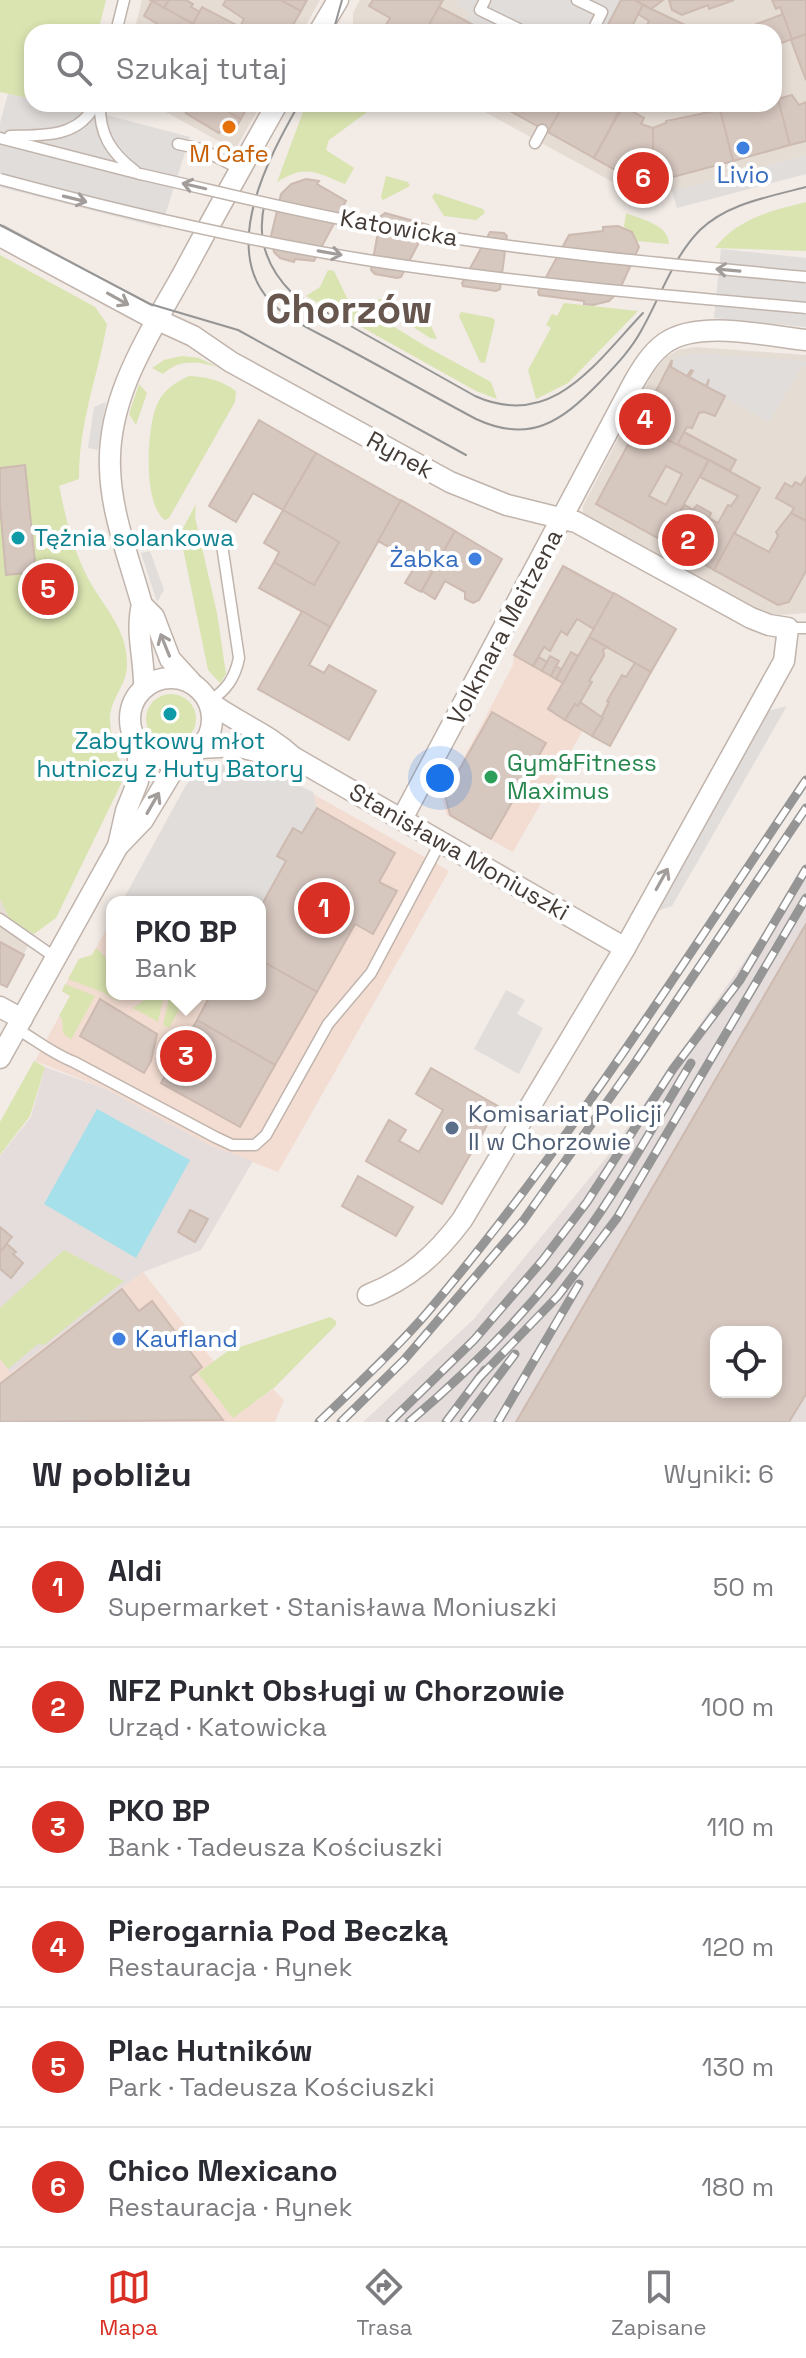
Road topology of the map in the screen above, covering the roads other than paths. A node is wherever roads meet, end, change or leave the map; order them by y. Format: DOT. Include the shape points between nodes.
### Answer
graph roads {
  1 [pos="124,0"];
  2 [pos="338,0"];
  3 [pos="485,0"];
  4 [pos="577,0"];
  5 [pos="118,24"];
  6 [pos="324,24"];
  7 [pos="509,24"];
  8 [pos="596,24"];
  9 [pos="92,112"];
  10 [pos="98,112"];
  11 [pos="272,112"];
  12 [pos="542,130"];
  13 [pos="0,137"];
  14 [pos="535,143"];
  15 [pos="178,144"];
  16 [pos="240,169"];
  17 [pos="140,174"];
  18 [pos="0,179"];
  19 [pos="0,236"];
  20 [pos="806,277"];
  21 [pos="806,308"];
  22 [pos="157,320"];
  23 [pos="806,340"];
  24 [pos="562,519"];
  25 [pos="222,545"];
  26 [pos="142,605"];
  27 [pos="797,628"];
  28 [pos="191,682"];
  29 [pos="144,688"];
  30 [pos="208,701"];
  31 [pos="138,745"];
  32 [pos="192,753"];
  33 [pos="293,757"];
  34 [pos="402,819"];
  35 [pos="440,843"];
  36 [pos="118,846"];
  37 [pos="0,919"];
  38 [pos="625,948"];
  39 [pos="56,958"];
  40 [pos="0,1007"];
  41 [pos="19,1024"];
  42 [pos="0,1058"];
  43 [pos="368,1295"];
  1 -- 5 [label="lane"];
  2 -- 6 [label="street"];
  3 -- 7 [label="lane" via="480,10"];
  4 -- 8 [label="lane" via="602,12"];
  9 -- 13 [label="lane" via="66,131"];
  10 -- 17 [label="lane" via="107,144"];
  11 -- 16 [label="street"];
  12 -- 14 [label="lane"];
  13 -- 17 [label="lane, Katowicka"];
  15 -- 16 [label="lane"];
  16 -- 22 [label="street"];
  20 -- 17 [label="lane, Katowicka, one-way, bridge" via="448,238"];
  18 -- 21 [label="lane, Katowicka, one-way, bridge" via="128,212 371,261"];
  19 -- 22 [label="street, one-way"];
  22 -- 24 [label="street, Rynek" via="454,484"];
  22 -- 26 [label="street" via="122,394 110,454 113,492"];
  23 -- 24 [label="street" via="703,331 665,342 641,371"];
  24 -- 27 [label="street" via="585,526 757,621"];
  24 -- 34 [label="street, Volkmara Meitzena"];
  25 -- 30 [label="lane" via="239,658 236,674"];
  28 -- 26 [label="street, one-way" via="170,659 154,617"];
  26 -- 29 [label="street" via="137,622"];
  38 -- 27 [label="street, one-way" via="784,661"];
  28 -- 29 [label="street" via="171,678"];
  28 -- 30 [label="street"];
  29 -- 31 [label="street" via="129,717"];
  30 -- 32 [label="street" via="212,721 206,740"];
  30 -- 33 [label="street" via="273,739"];
  31 -- 32 [label="street" via="166,760"];
  31 -- 36 [label="street" via="138,781"];
  32 -- 33 [label="street" via="237,746"];
  36 -- 32 [label="street, one-way"];
  33 -- 34 [label="street, Stanisława Moniuszki"];
  34 -- 35 [label="street, Stanisława Moniuszki"];
  35 -- 38 [label="street, Stanisława Moniuszki"];
  35 -- 41 [label="lane" via="371,973 328,1024 266,1135 255,1145 232,1145 215,1137 59,1056"];
  36 -- 39 [label="street"];
  37 -- 39 [label="lane"];
  38 -- 43 [label="street" via="444,1245 404,1278"];
  39 -- 41 [label="street"];
  40 -- 41 [label="street"];
  41 -- 42 [label="street"];
}
